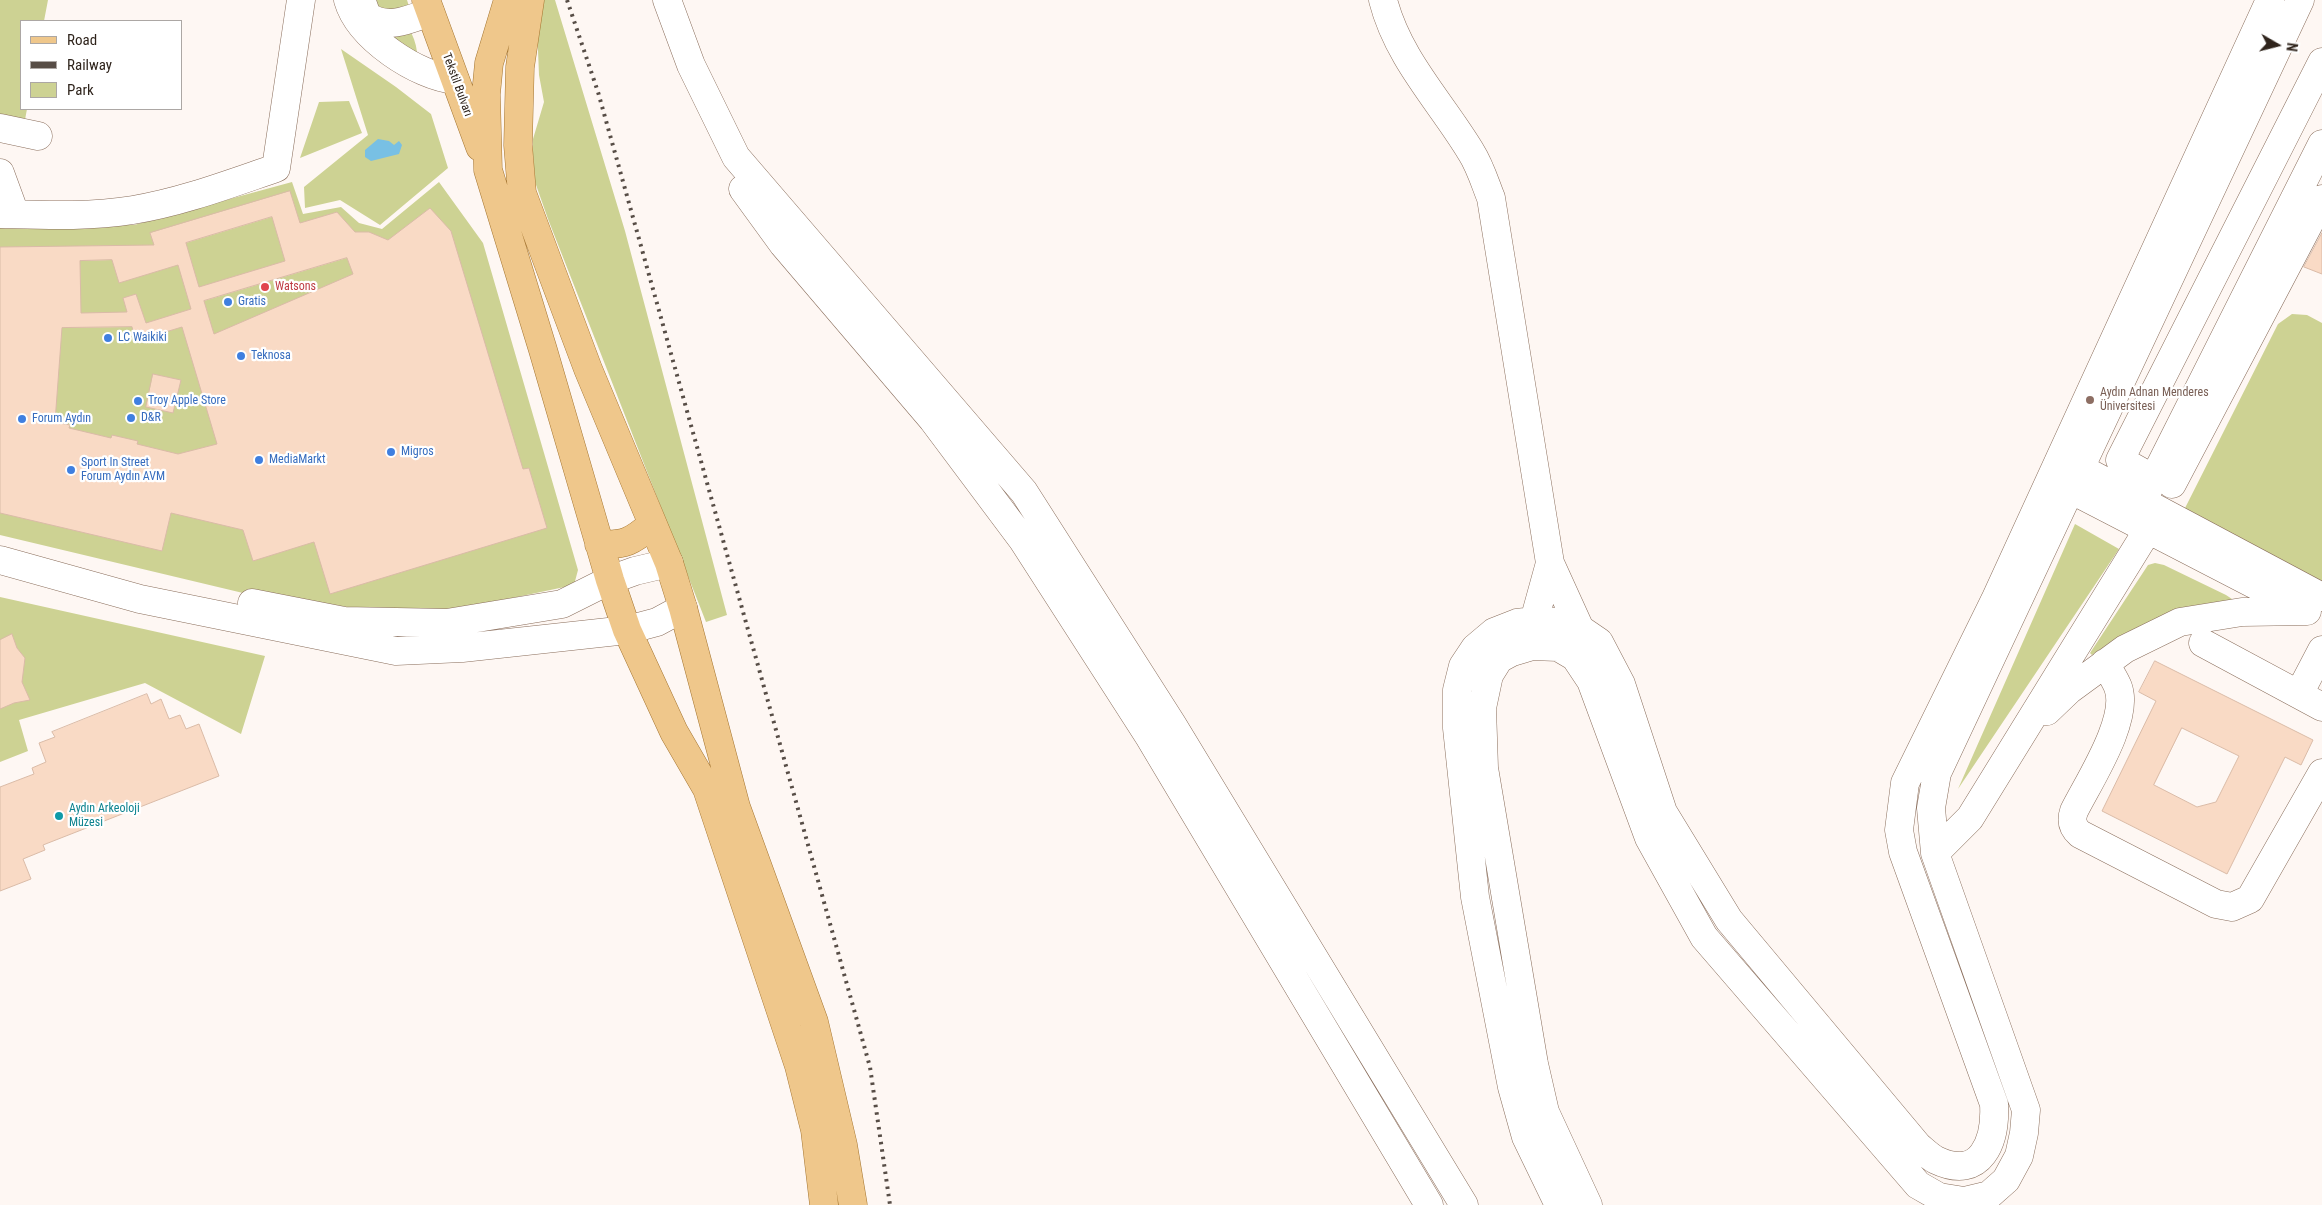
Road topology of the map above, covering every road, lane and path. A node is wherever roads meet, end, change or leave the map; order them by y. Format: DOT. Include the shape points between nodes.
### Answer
graph roads {
  1 [pos="301,0"];
  2 [pos="348,0"];
  3 [pos="362,0"];
  4 [pos="530,0"];
  5 [pos="651,0"];
  6 [pos="667,0"];
  7 [pos="1383,0"];
  8 [pos="2270,0"];
  9 [pos="2300,0"];
  10 [pos="503,4"];
  11 [pos="428,6"];
  12 [pos="2322,62"];
  13 [pos="520,67"];
  14 [pos="455,80"];
  15 [pos="0,128"];
  16 [pos="38,136"];
  17 [pos="2322,144"];
  18 [pos="488,170"];
  19 [pos="0,173"];
  20 [pos="2322,199"];
  21 [pos="8,214"];
  22 [pos="2068,475"];
  23 [pos="2151,505"];
  24 [pos="651,525"];
  25 [pos="0,543"];
  26 [pos="599,544"];
  27 [pos="0,560"];
  28 [pos="669,563"];
  29 [pos="1550,564"];
  30 [pos="610,580"];
  31 [pos="684,608"];
  32 [pos="2317,609"];
  33 [pos="1534,621"];
  34 [pos="1580,629"];
  35 [pos="627,630"];
  36 [pos="2203,642"];
  37 [pos="2322,650"];
  38 [pos="2105,663"];
  39 [pos="2299,694"];
  40 [pos="2322,707"];
  41 [pos="2023,734"];
  42 [pos="2322,773"];
  43 [pos="1935,853"];
  44 [pos="824,1205"];
  45 [pos="853,1205"];
  46 [pos="1428,1205"];
  47 [pos="1464,1205"];
  48 [pos="1559,1205"];
  49 [pos="1588,1205"];
  1 -- 21 [label="street" via="276,168 189,197 133,210 67,215"];
  2 -- 14 [label="street" via="363,29 390,51 426,72"];
  3 -- 11 [label="street" via="367,16 382,23 402,22"];
  4 -- 13 [label="main road"];
  5 -- 46 [label="street" via="669,50 720,159 783,244 933,420 1022,539 1150,738"];
  6 -- 47 [label="street" via="691,65 736,157 1024,492 1172,724"];
  7 -- 29 [label="street" via="1388,20 1411,64 1472,153 1492,198"];
  8 -- 22 [label="street"];
  9 -- 22 [label="street"];
  10 -- 13 [label="main road"];
  10 -- 18 [label="main road" via="488,63"];
  11 -- 14 [label="main road, Tekstil Bulvarı"];
  12 -- 23 [label="street" via="2120,460"];
  13 -- 24 [label="main road" via="518,145 522,193"];
  14 -- 18 [label="main road, Tekstil Bulvarı"];
  15 -- 16 [label="street"];
  17 -- 23 [label="street"];
  18 -- 26 [label="main road"];
  19 -- 21 [label="street"];
  20 -- 23 [label="street"];
  22 -- 23 [label="street"];
  22 -- 34 [label="street" via="1995,600 1905,783 1899,830 1902,852 1994,1104 1995,1124 1990,1143 1980,1159 1968,1165 1936,1160 1918,1146 1729,920 1663,812 1621,684 1599,642"];
  22 -- 43 [label="street" via="1937,773 1931,808"];
  23 -- 32 [label="street"];
  23 -- 41 [label="street"];
  24 -- 26 [label="main road" via="635,539 617,546"];
  24 -- 28 [label="main road"];
  25 -- 30 [label="street" via="185,591 344,621 447,623 562,604"];
  26 -- 30 [label="main road"];
  27 -- 35 [label="street" via="140,599 396,651 462,648"];
  28 -- 30 [label="street"];
  28 -- 31 [label="main road"];
  29 -- 33 [label="street"];
  29 -- 34 [label="street"];
  30 -- 35 [label="main road"];
  31 -- 35 [label="street" via="657,622"];
  31 -- 45 [label="main road" via="736,807 814,1022 843,1145"];
  32 -- 38 [label="street" via="2242,612 2180,622 2125,648"];
  33 -- 34 [label="street" via="1561,622"];
  33 -- 48 [label="street" via="1517,623 1494,632 1476,648 1463,666 1457,690 1457,728 1476,897 1512,1087 1526,1137"];
  35 -- 44 [label="main road" via="674,732 707,789 799,1066 815,1130"];
  36 -- 39 [label="street"];
  37 -- 39 [label="street"];
  38 -- 41 [label="street" via="2069,690"];
  38 -- 42 [label="street" via="2118,686 2120,711 2115,729 2074,811 2074,827 2080,834 2216,904 2232,907 2250,899"];
  39 -- 40 [label="street"];
  41 -- 43 [label="street" via="1970,818"];
  43 -- 49 [label="street" via="2026,1110 2019,1156 2006,1180 1989,1195 1964,1201 1939,1197 1918,1185 1704,937 1649,838 1591,681 1575,657 1558,647 1532,646 1499,660 1489,675 1482,708 1484,768 1534,1064 1546,1112"];
}
